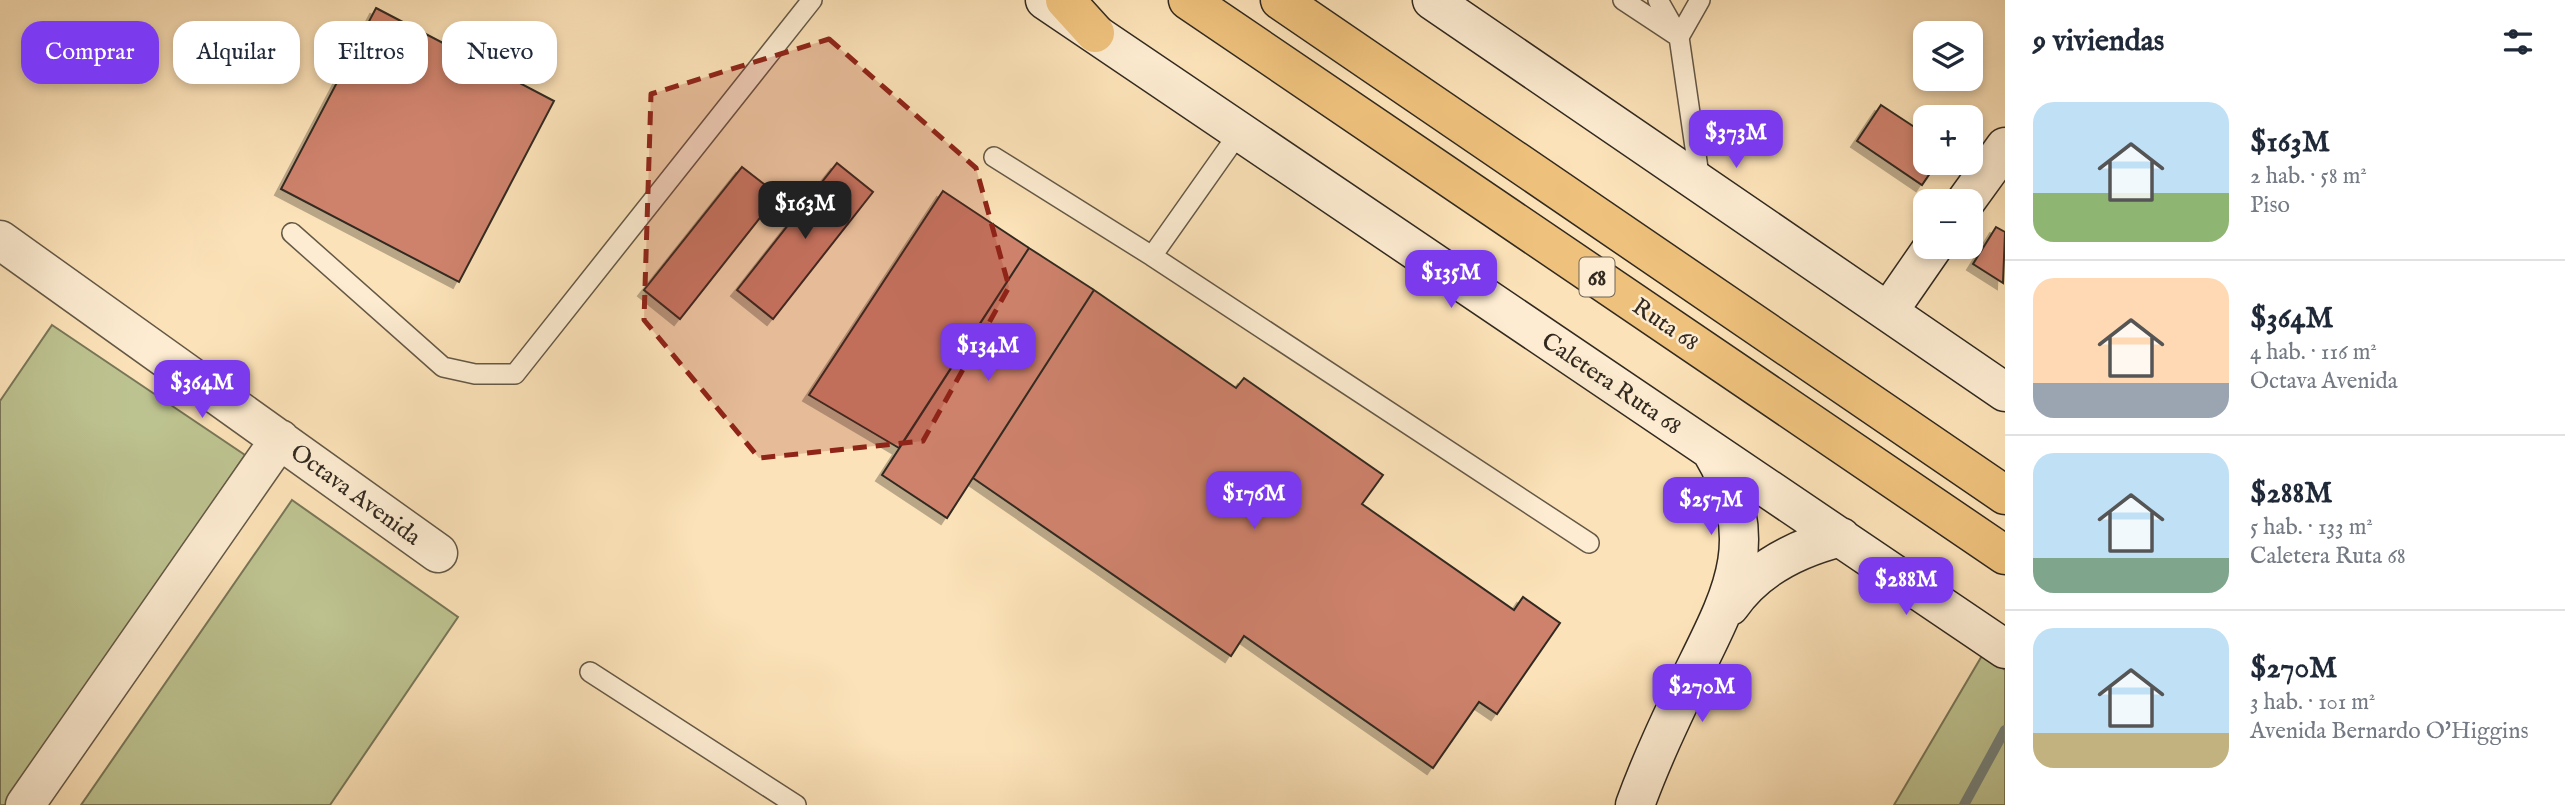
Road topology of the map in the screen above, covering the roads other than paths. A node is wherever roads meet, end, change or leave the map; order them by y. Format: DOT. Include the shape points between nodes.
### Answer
graph roads {
  1 [pos="812,0"];
  2 [pos="1045,0"];
  3 [pos="1065,0"];
  4 [pos="1188,0"];
  5 [pos="1280,0"];
  6 [pos="1432,0"];
  7 [pos="1623,0"];
  8 [pos="1658,0"];
  9 [pos="1700,0"];
  10 [pos="1095,33"];
  11 [pos="1679,37"];
  12 [pos="1241,130"];
  13 [pos="2005,147"];
  14 [pos="994,157"];
  15 [pos="1700,182"];
  16 [pos="1975,189"];
  17 [pos="292,233"];
  18 [pos="0,240"];
  19 [pos="1152,256"];
  20 [pos="1925,259"];
  21 [pos="1888,312"];
  22 [pos="2005,392"];
  23 [pos="280,439"];
  24 [pos="1712,452"];
  25 [pos="2005,495"];
  26 [pos="1841,537"];
  27 [pos="1589,543"];
  28 [pos="438,553"];
  29 [pos="2005,555"];
  30 [pos="1718,622"];
  31 [pos="2005,649"];
  32 [pos="590,672"];
  33 [pos="25,805"];
  34 [pos="796,805"];
  35 [pos="1635,805"];
  1 -- 17 [label="lane" via="515,374 475,374 443,367"];
  2 -- 10 [label="main road, Caletera Ruta 68"];
  3 -- 10 [label="highway"];
  4 -- 29 [label="highway, Ruta 68 / 68"];
  5 -- 25 [label="highway, Ruta 68 / 68"];
  6 -- 15 [label="main road"];
  7 -- 11 [label="lane"];
  8 -- 11 [label="lane"];
  9 -- 11 [label="lane"];
  10 -- 12 [label="main road, Caletera Ruta 68"];
  11 -- 15 [label="lane"];
  12 -- 19 [label="lane"];
  12 -- 24 [label="main road, Caletera Ruta 68"];
  13 -- 16 [label="main road"];
  14 -- 19 [label="lane"];
  15 -- 21 [label="main road"];
  18 -- 23 [label="main road, Octava Avenida"];
  19 -- 27 [label="lane"];
  20 -- 21 [label="main road"];
  21 -- 22 [label="main road"];
  23 -- 28 [label="main road, Octava Avenida"];
  23 -- 33 [label="main road"];
  24 -- 26 [label="main road, Caletera Ruta 68"];
  24 -- 30 [label="main road" via="1733,495 1741,543 1738,570"];
  26 -- 30 [label="main road" via="1794,552 1774,564 1752,581"];
  26 -- 31 [label="main road, Caletera Ruta 68"];
  30 -- 35 [label="main road"];
  32 -- 34 [label="lane"];
}
